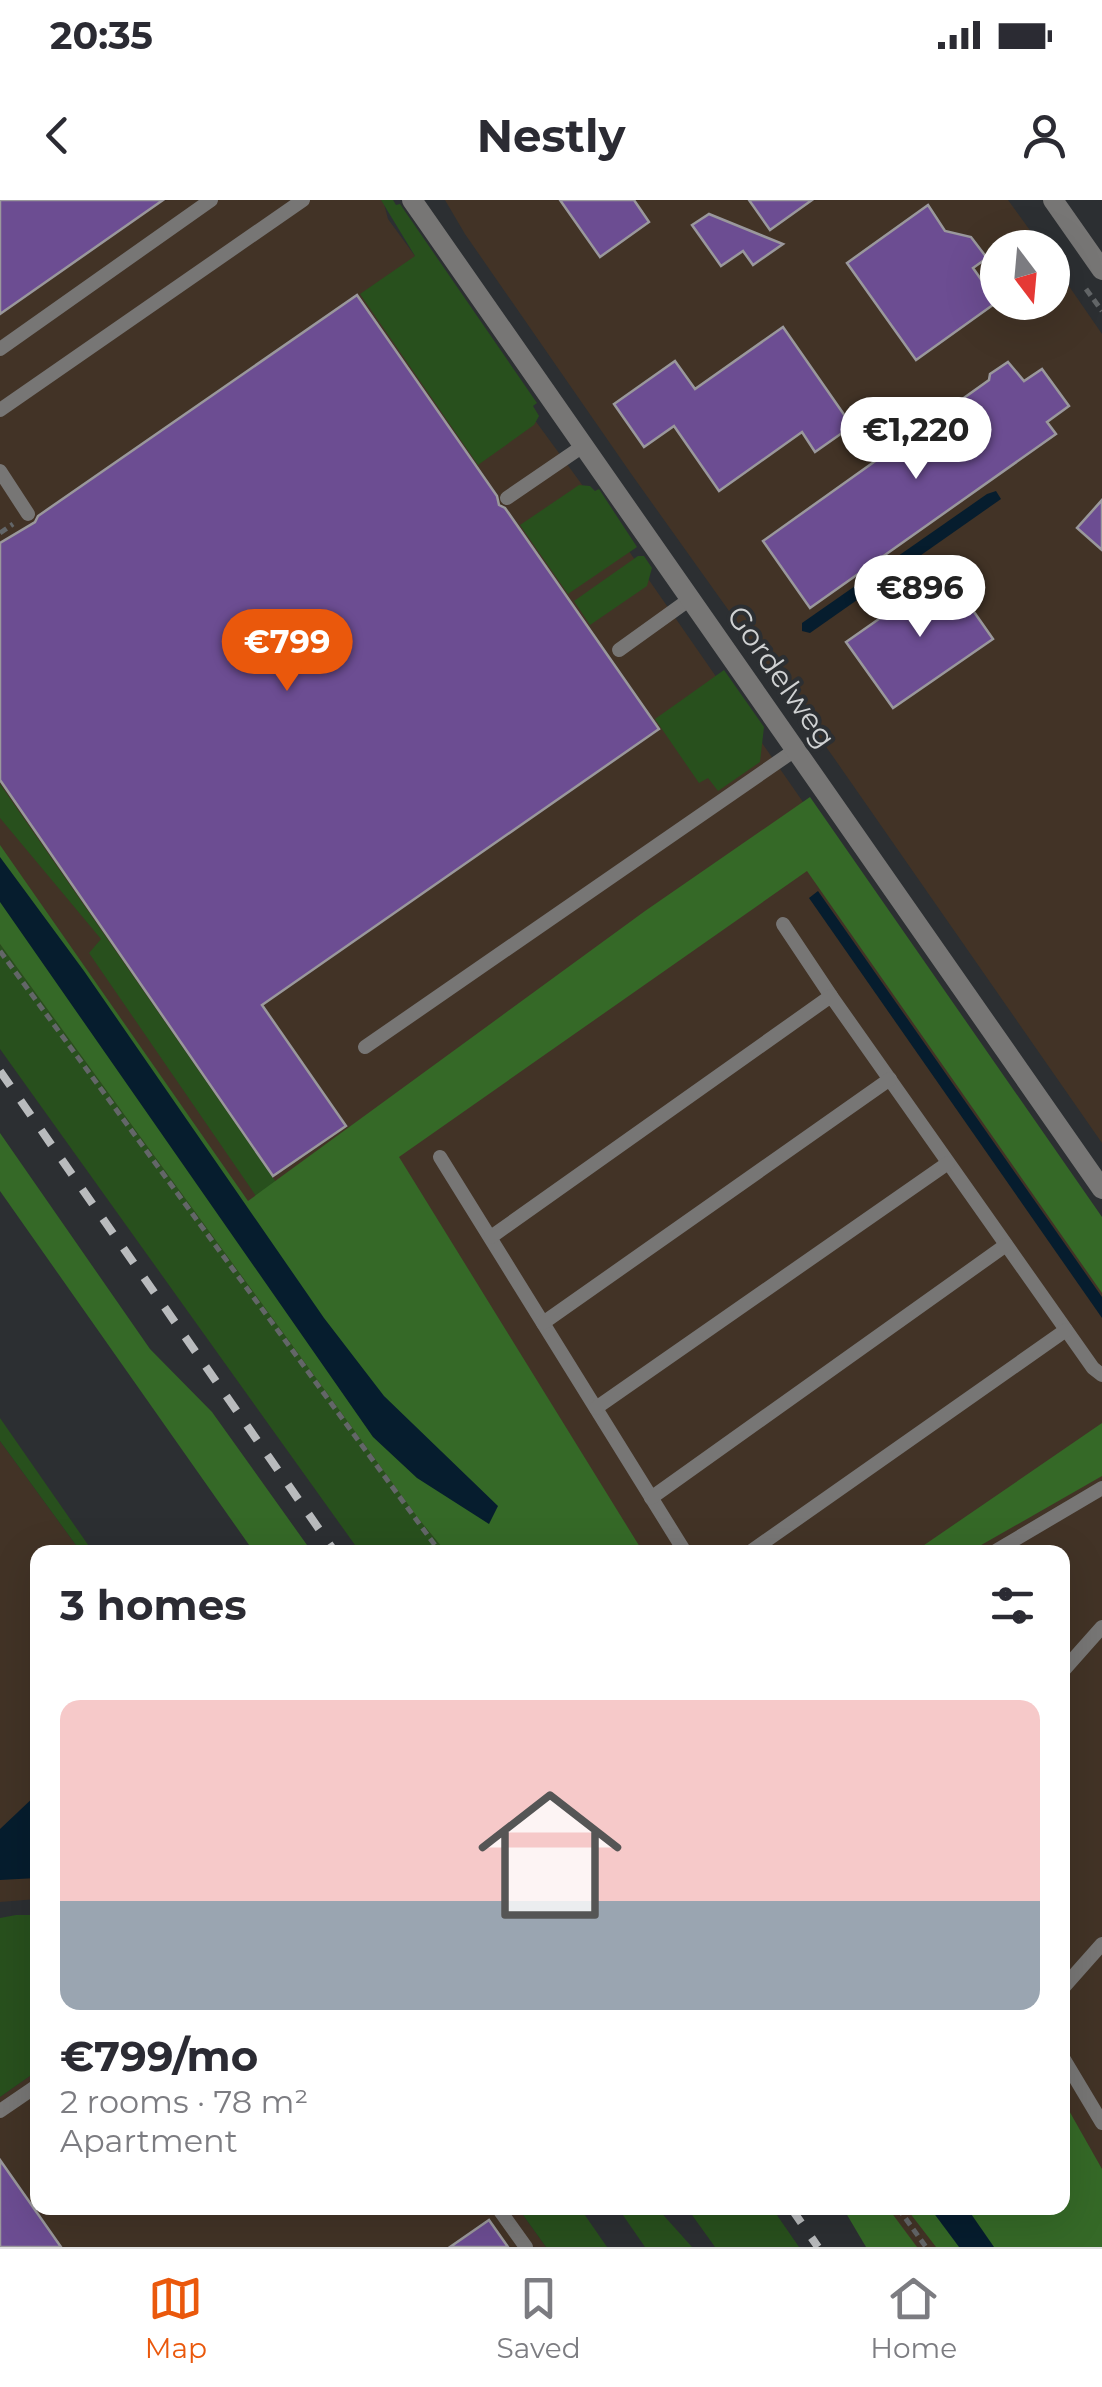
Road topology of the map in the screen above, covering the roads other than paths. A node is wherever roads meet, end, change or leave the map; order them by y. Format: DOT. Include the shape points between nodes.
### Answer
graph roads {
  1 [pos="210,200"];
  2 [pos="303,200"];
  3 [pos="412,200"];
  4 [pos="1054,200"];
  5 [pos="1102,270"];
  6 [pos="0,349"];
  7 [pos="0,410"];
  8 [pos="583,446"];
  9 [pos="0,471"];
  10 [pos="507,498"];
  11 [pos="28,514"];
  12 [pos="690,599"];
  13 [pos="619,650"];
  14 [pos="796,750"];
  15 [pos="783,924"];
  16 [pos="831,996"];
  17 [pos="365,1047"];
  18 [pos="890,1079"];
  19 [pos="440,1157"];
  20 [pos="948,1163"];
  21 [pos="1102,1189"];
  22 [pos="490,1237"];
  23 [pos="1006,1246"];
  24 [pos="544,1323"];
  25 [pos="1066,1330"];
  26 [pos="1102,1375"];
  27 [pos="596,1408"];
  28 [pos="1102,1488"];
  29 [pos="651,1498"];
  30 [pos="681,1545"];
  31 [pos="760,1545"];
  32 [pos="1006,1545"];
  33 [pos="1102,1627"];
  34 [pos="1070,1663"];
  35 [pos="1102,1944"];
  36 [pos="1070,1980"];
  37 [pos="1070,2069"];
  38 [pos="30,2090"];
  39 [pos="0,2111"];
  40 [pos="1102,2123"];
  41 [pos="503,2215"];
  42 [pos="526,2247"];
  1 -- 6 [label="lane"];
  2 -- 7 [label="lane"];
  3 -- 8 [label="street, Gordelweg"];
  4 -- 5 [label="street"];
  8 -- 10 [label="lane"];
  8 -- 12 [label="street, Gordelweg"];
  9 -- 11 [label="lane"];
  12 -- 13 [label="lane"];
  12 -- 14 [label="street, Gordelweg"];
  14 -- 17 [label="lane"];
  14 -- 21 [label="street, Gordelweg"];
  15 -- 16 [label="lane"];
  16 -- 18 [label="lane"];
  16 -- 22 [label="lane"];
  18 -- 20 [label="lane"];
  18 -- 24 [label="lane"];
  19 -- 22 [label="lane"];
  20 -- 23 [label="lane"];
  20 -- 27 [label="lane"];
  22 -- 24 [label="lane"];
  23 -- 25 [label="lane"];
  23 -- 29 [label="lane"];
  24 -- 27 [label="lane"];
  25 -- 26 [label="lane"];
  25 -- 31 [label="lane"];
  27 -- 29 [label="lane"];
  28 -- 32 [label="lane"];
  29 -- 30 [label="lane"];
  33 -- 34 [label="lane"];
  35 -- 36 [label="lane"];
  37 -- 40 [label="lane"];
  38 -- 39 [label="lane"];
  41 -- 42 [label="lane"];
}
